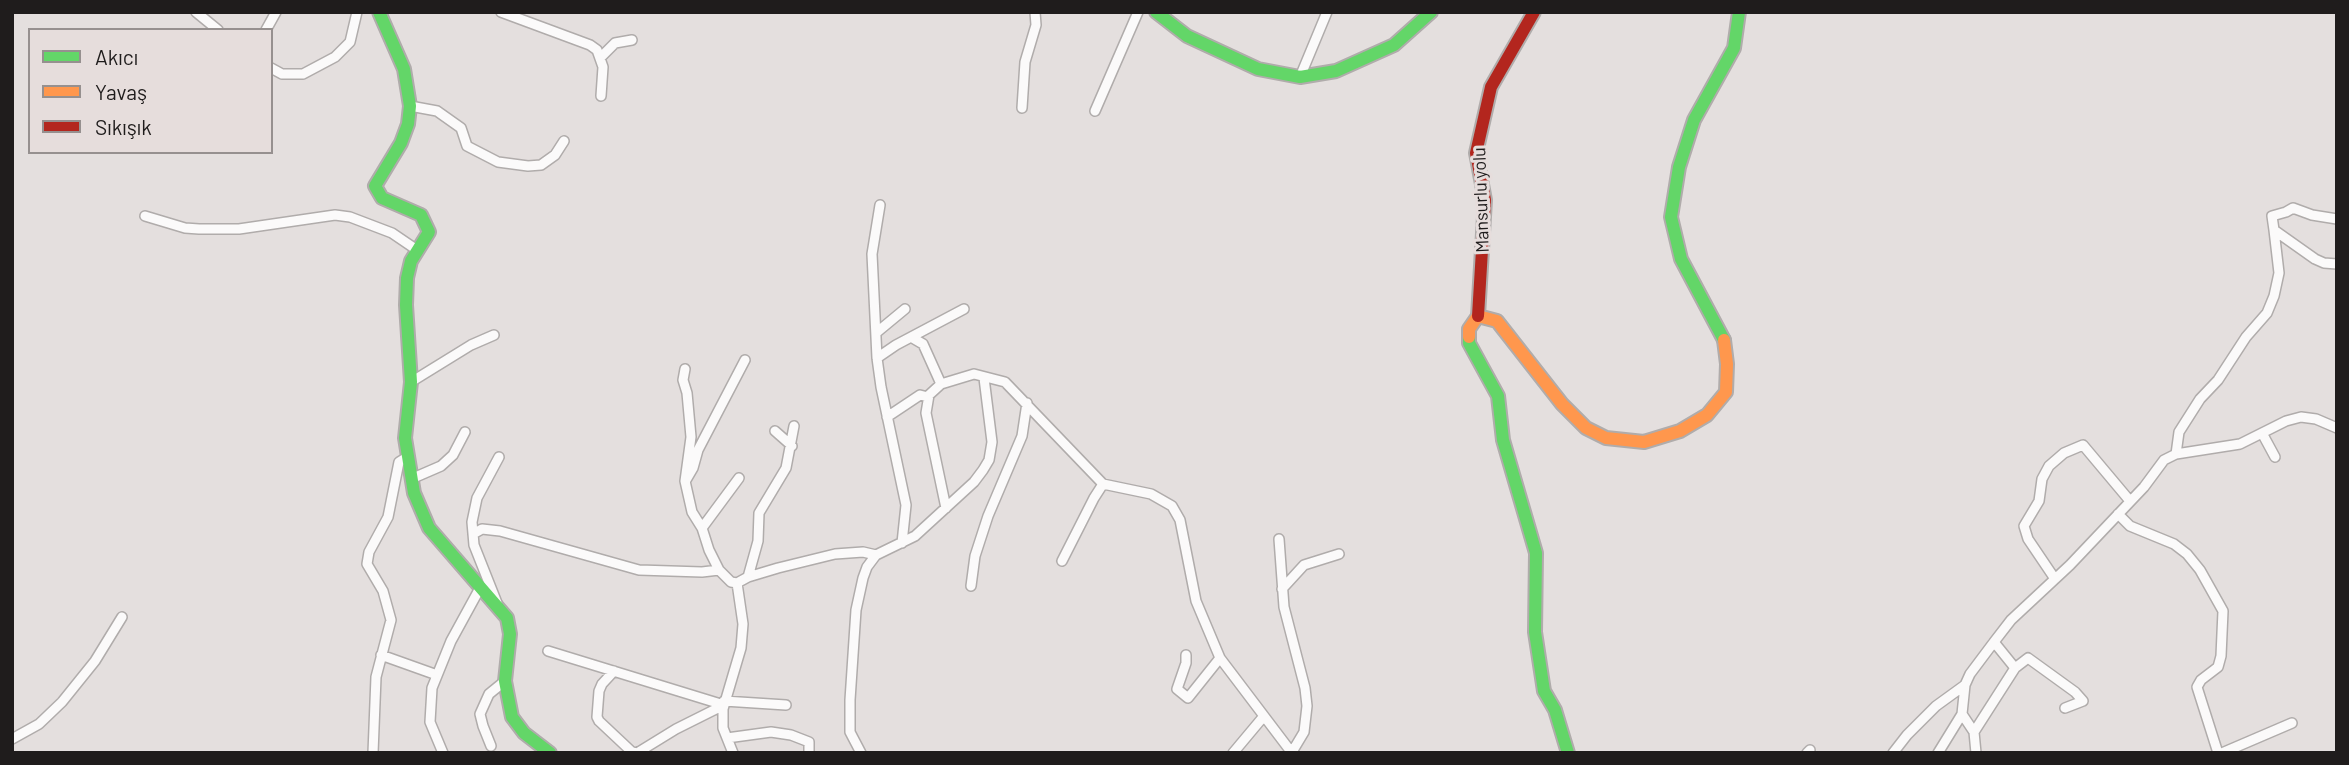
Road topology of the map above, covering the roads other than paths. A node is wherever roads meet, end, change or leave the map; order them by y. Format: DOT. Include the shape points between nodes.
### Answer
graph roads {
  1 [pos="196,12"];
  2 [pos="276,12"];
  3 [pos="357,12"];
  4 [pos="379,12"];
  5 [pos="501,12"];
  6 [pos="1035,12"];
  7 [pos="1138,12"];
  8 [pos="1156,12"];
  9 [pos="1327,12"];
  10 [pos="1431,12"];
  11 [pos="1534,12"];
  12 [pos="1740,12"];
  13 [pos="216,28"];
  14 [pos="268,28"];
  15 [pos="632,40"];
  16 [pos="601,57"];
  17 [pos="273,69"];
  18 [pos="1300,77"];
  19 [pos="601,96"];
  20 [pos="410,106"];
  21 [pos="1022,108"];
  22 [pos="1095,111"];
  23 [pos="564,141"];
  24 [pos="880,205"];
  25 [pos="145,216"];
  26 [pos="2337,219"];
  27 [pos="2274,230"];
  28 [pos="417,250"];
  29 [pos="2337,264"];
  30 [pos="905,309"];
  31 [pos="964,309"];
  32 [pos="1478,316"];
  33 [pos="876,333"];
  34 [pos="495,335"];
  35 [pos="911,337"];
  36 [pos="877,358"];
  37 [pos="745,360"];
  38 [pos="685,369"];
  39 [pos="984,378"];
  40 [pos="411,382"];
  41 [pos="942,384"];
  42 [pos="928,397"];
  43 [pos="1027,403"];
  44 [pos="887,417"];
  45 [pos="794,426"];
  46 [pos="2337,428"];
  47 [pos="775,431"];
  48 [pos="465,432"];
  49 [pos="2262,433"];
  50 [pos="792,446"];
  51 [pos="2176,454"];
  52 [pos="407,457"];
  53 [pos="499,457"];
  54 [pos="2275,457"];
  55 [pos="739,478"];
  56 [pos="411,479"];
  57 [pos="685,481"];
  58 [pos="1103,484"];
  59 [pos="2130,501"];
  60 [pos="946,508"];
  61 [pos="2118,514"];
  62 [pos="702,528"];
  63 [pos="473,534"];
  64 [pos="1279,539"];
  65 [pos="902,542"];
  66 [pos="1339,554"];
  67 [pos="876,555"];
  68 [pos="1062,561"];
  69 [pos="719,570"];
  70 [pos="748,577"];
  71 [pos="2055,579"];
  72 [pos="737,583"];
  73 [pos="971,586"];
  74 [pos="480,588"];
  75 [pos="1282,589"];
  76 [pos="497,605"];
  77 [pos="121,617"];
  78 [pos="1994,642"];
  79 [pos="548,651"];
  80 [pos="381,655"];
  81 [pos="1186,655"];
  82 [pos="1220,658"];
  83 [pos="2015,668"];
  84 [pos="614,671"];
  85 [pos="438,675"];
  86 [pos="505,681"];
  87 [pos="1965,685"];
  88 [pos="724,703"];
  89 [pos="786,705"];
  90 [pos="2065,708"];
  91 [pos="1962,714"];
  92 [pos="1264,716"];
  93 [pos="2292,723"];
  94 [pos="1974,732"];
  95 [pos="727,737"];
  96 [pos="12,739"];
  97 [pos="491,746"];
  98 [pos="373,753"];
  99 [pos="443,753"];
  100 [pos="550,753"];
  101 [pos="637,753"];
  102 [pos="733,753"];
  103 [pos="808,753"];
  104 [pos="861,753"];
  105 [pos="1233,753"];
  106 [pos="1292,753"];
  107 [pos="1568,753"];
  108 [pos="1893,753"];
  109 [pos="1938,753"];
  110 [pos="1976,753"];
  111 [pos="2220,753"];
  1 -- 13 [label="street"];
  2 -- 14 [label="street"];
  3 -- 17 [label="street" via="350,42 335,57 303,74"];
  4 -- 20 [label="street" via="404,69"];
  5 -- 16 [label="street" via="590,46"];
  6 -- 21 [label="street"];
  7 -- 22 [label="street"];
  8 -- 18 [label="street" via="1187,36 1258,69"];
  9 -- 18 [label="street"];
  10 -- 18 [label="street" via="1394,45 1336,71"];
  11 -- 32 [label="street, Mansurlu yolu" via="1491,87 1476,153 1485,200"];
  12 -- 32 [label="street" via="1734,48 1694,120 1679,167 1671,216 1681,259 1723,336 1726,392 1707,415 1680,431 1644,442 1606,438 1586,428 1562,404 1497,321"];
  15 -- 16 [label="street" via="615,43"];
  16 -- 19 [label="street"];
  20 -- 23 [label="street" via="437,111 461,128 467,146 498,162 541,165"];
  20 -- 28 [label="street" via="401,142 375,186 382,198 421,215 429,232"];
  24 -- 33 [label="street" via="872,254"];
  25 -- 28 [label="street" via="185,228 239,229 335,215 392,233"];
  26 -- 27 [label="street" via="2293,208 2272,216"];
  27 -- 29 [label="street" via="2315,259"];
  27 -- 51 [label="street" via="2279,273 2271,305 2200,399 2179,432"];
  28 -- 40 [label="street" via="407,278 405,305"];
  30 -- 33 [label="street"];
  31 -- 35 [label="street"];
  32 -- 107 [label="street, Mansurlu yolu" via="1469,329 1469,344 1498,396 1503,440 1536,554 1535,632 1544,691"];
  33 -- 36 [label="street"];
  34 -- 40 [label="street"];
  35 -- 36 [label="street"];
  35 -- 41 [label="street" via="923,344"];
  36 -- 44 [label="street"];
  37 -- 57 [label="street"];
  38 -- 57 [label="street" via="691,437"];
  39 -- 41 [label="street" via="974,374"];
  39 -- 43 [label="street" via="1004,382"];
  39 -- 60 [label="street" via="992,442 989,460 974,482"];
  40 -- 52 [label="street"];
  41 -- 42 [label="street"];
  42 -- 44 [label="street" via="920,395"];
  42 -- 60 [label="street" via="926,413"];
  43 -- 58 [label="street"];
  43 -- 73 [label="street" via="1022,436 975,556"];
  44 -- 65 [label="street" via="906,505"];
  45 -- 50 [label="street"];
  46 -- 49 [label="street" via="2301,417"];
  47 -- 50 [label="street"];
  48 -- 56 [label="street" via="441,467"];
  49 -- 51 [label="street" via="2240,444"];
  49 -- 54 [label="street"];
  50 -- 70 [label="street" via="786,468 759,513 758,541"];
  51 -- 59 [label="street" via="2164,460"];
  52 -- 56 [label="street"];
  52 -- 80 [label="street" via="399,462 388,517 367,565 383,591 391,620"];
  53 -- 63 [label="street" via="477,498"];
  55 -- 62 [label="street"];
  56 -- 74 [label="street" via="429,527"];
  57 -- 62 [label="street" via="692,512"];
  58 -- 68 [label="street"];
  58 -- 82 [label="street" via="1151,494 1172,506 1180,520 1196,601"];
  59 -- 61 [label="street"];
  59 -- 71 [label="street" via="2083,445 2049,466 2039,501 2024,526"];
  60 -- 65 [label="street"];
  61 -- 71 [label="street"];
  61 -- 111 [label="street" via="2130,526 2187,554 2223,611 2218,667 2197,687"];
  62 -- 69 [label="street"];
  63 -- 69 [label="street" via="500,531 639,570"];
  63 -- 76 [label="street"];
  64 -- 75 [label="street"];
  65 -- 67 [label="street"];
  66 -- 75 [label="street" via="1304,565"];
  67 -- 70 [label="street" via="835,554"];
  67 -- 104 [label="street" via="863,578 856,610 850,732"];
  69 -- 72 [label="street"];
  70 -- 72 [label="street"];
  71 -- 78 [label="street"];
  72 -- 88 [label="street" via="741,648"];
  74 -- 76 [label="street"];
  74 -- 85 [label="street"];
  75 -- 106 [label="street" via="1306,688 1304,732"];
  76 -- 86 [label="street" via="507,618 510,634"];
  77 -- 96 [label="street" via="62,702 39,724"];
  78 -- 83 [label="street"];
  78 -- 87 [label="street"];
  79 -- 84 [label="street"];
  80 -- 85 [label="street"];
  80 -- 98 [label="street"];
  81 -- 82 [label="street" via="1177,689 1188,698"];
  82 -- 92 [label="street"];
  83 -- 90 [label="street" via="2028,658 2083,701"];
  83 -- 94 [label="street"];
  84 -- 88 [label="street"];
  84 -- 101 [label="street" via="599,691 597,717"];
  85 -- 99 [label="street" via="430,722"];
  86 -- 97 [label="street" via="489,694 480,714"];
  86 -- 100 [label="street" via="517,725"];
  87 -- 91 [label="street"];
  87 -- 108 [label="street" via="1936,706"];
  88 -- 89 [label="street"];
  88 -- 95 [label="street"];
  88 -- 101 [label="street"];
  91 -- 94 [label="street"];
  91 -- 109 [label="street"];
  92 -- 105 [label="street"];
  92 -- 106 [label="street"];
  93 -- 111 [label="street"];
  94 -- 110 [label="street"];
  95 -- 102 [label="street"];
  95 -- 103 [label="street" via="771,732 791,735 808,742"];
}
